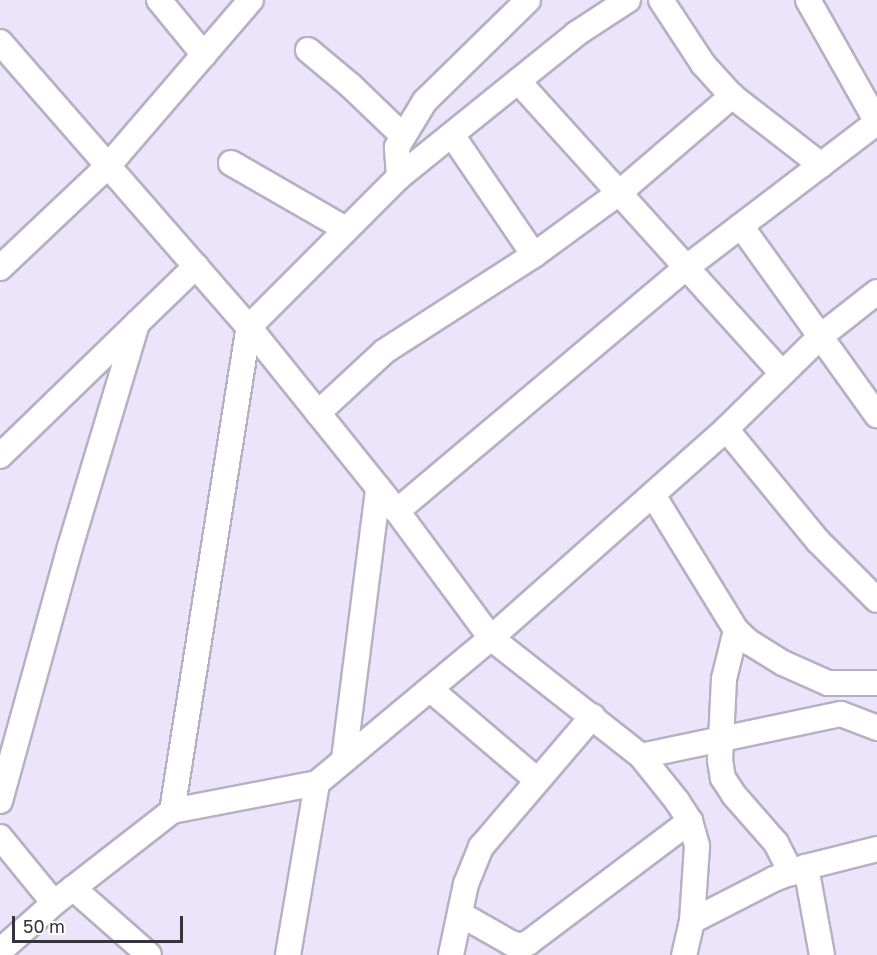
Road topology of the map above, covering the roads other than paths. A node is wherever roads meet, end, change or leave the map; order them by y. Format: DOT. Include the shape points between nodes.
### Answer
graph roads {
  1 [pos="159,0"];
  2 [pos="251,0"];
  3 [pos="528,0"];
  4 [pos="627,0"];
  5 [pos="662,0"];
  6 [pos="808,0"];
  7 [pos="2,48"];
  8 [pos="308,50"];
  9 [pos="204,54"];
  10 [pos="518,81"];
  11 [pos="732,96"];
  12 [pos="877,122"];
  13 [pos="402,135"];
  14 [pos="452,135"];
  15 [pos="231,163"];
  16 [pos="821,165"];
  17 [pos="108,166"];
  18 [pos="399,177"];
  19 [pos="620,192"];
  20 [pos="741,226"];
  21 [pos="346,230"];
  22 [pos="534,255"];
  23 [pos="196,266"];
  24 [pos="687,267"];
  25 [pos="0,268"];
  26 [pos="877,292"];
  27 [pos="137,323"];
  28 [pos="249,327"];
  29 [pos="821,336"];
  30 [pos="782,373"];
  31 [pos="318,413"];
  32 [pos="877,415"];
  33 [pos="726,429"];
  34 [pos="0,456"];
  35 [pos="378,488"];
  36 [pos="653,495"];
  37 [pos="397,512"];
  38 [pos="877,600"];
  39 [pos="736,630"];
  40 [pos="490,638"];
  41 [pos="877,683"];
  42 [pos="430,688"];
  43 [pos="593,716"];
  44 [pos="877,728"];
  45 [pos="722,738"];
  46 [pos="641,756"];
  47 [pos="344,759"];
  48 [pos="537,780"];
  49 [pos="317,783"];
  50 [pos="0,801"];
  51 [pos="172,812"];
  52 [pos="690,821"];
  53 [pos="0,837"];
  54 [pos="877,849"];
  55 [pos="798,870"];
  56 [pos="73,888"];
  57 [pos="54,903"];
  58 [pos="460,914"];
  59 [pos="692,921"];
  60 [pos="0,951"];
  61 [pos="148,955"];
  62 [pos="288,955"];
  63 [pos="451,955"];
  64 [pos="684,955"];
  65 [pos="822,955"];
  1 -- 9 [label="street"];
  2 -- 9 [label="street"];
  3 -- 13 [label="street" via="425,101"];
  4 -- 10 [label="street" via="576,34"];
  5 -- 11 [label="street" via="703,64"];
  6 -- 12 [label="street"];
  7 -- 17 [label="street"];
  8 -- 13 [label="street"];
  9 -- 17 [label="street"];
  10 -- 14 [label="street"];
  10 -- 19 [label="street"];
  11 -- 16 [label="street"];
  11 -- 19 [label="street"];
  12 -- 16 [label="street"];
  13 -- 18 [label="street" via="398,147"];
  14 -- 18 [label="street"];
  14 -- 22 [label="street"];
  15 -- 21 [label="street"];
  16 -- 20 [label="street"];
  17 -- 23 [label="street"];
  17 -- 25 [label="street"];
  18 -- 21 [label="street"];
  19 -- 22 [label="street"];
  19 -- 24 [label="street"];
  20 -- 24 [label="street"];
  20 -- 29 [label="street"];
  21 -- 28 [label="street"];
  22 -- 31 [label="street" via="385,351"];
  23 -- 27 [label="street"];
  23 -- 28 [label="street"];
  24 -- 30 [label="street"];
  24 -- 37 [label="street"];
  26 -- 29 [label="street"];
  27 -- 34 [label="street"];
  27 -- 50 [label="street"];
  28 -- 31 [label="street"];
  28 -- 51 [label="street"];
  29 -- 30 [label="street"];
  29 -- 32 [label="street"];
  30 -- 33 [label="street"];
  31 -- 35 [label="street"];
  33 -- 36 [label="street"];
  33 -- 38 [label="street" via="818,541"];
  35 -- 37 [label="street"];
  35 -- 47 [label="street"];
  36 -- 39 [label="street"];
  36 -- 40 [label="street"];
  37 -- 40 [label="street"];
  39 -- 41 [label="street" via="806,675 828,682"];
  39 -- 45 [label="street" via="724,680"];
  40 -- 42 [label="street"];
  40 -- 43 [label="street"];
  42 -- 47 [label="street"];
  42 -- 48 [label="street"];
  43 -- 46 [label="street"];
  43 -- 48 [label="street"];
  44 -- 45 [label="street" via="841,714"];
  45 -- 46 [label="street"];
  45 -- 55 [label="street" via="723,778"];
  46 -- 52 [label="street"];
  47 -- 49 [label="street"];
  48 -- 58 [label="street" via="482,848 466,884"];
  49 -- 51 [label="street"];
  49 -- 62 [label="street"];
  51 -- 56 [label="street"];
  52 -- 58 [label="street" via="528,943 511,944"];
  52 -- 59 [label="street" via="697,846"];
  53 -- 57 [label="street"];
  54 -- 55 [label="street"];
  55 -- 59 [label="street"];
  55 -- 65 [label="street"];
  56 -- 57 [label="street"];
  56 -- 61 [label="street"];
  57 -- 60 [label="street"];
  58 -- 63 [label="street"];
  59 -- 64 [label="street"];
}
